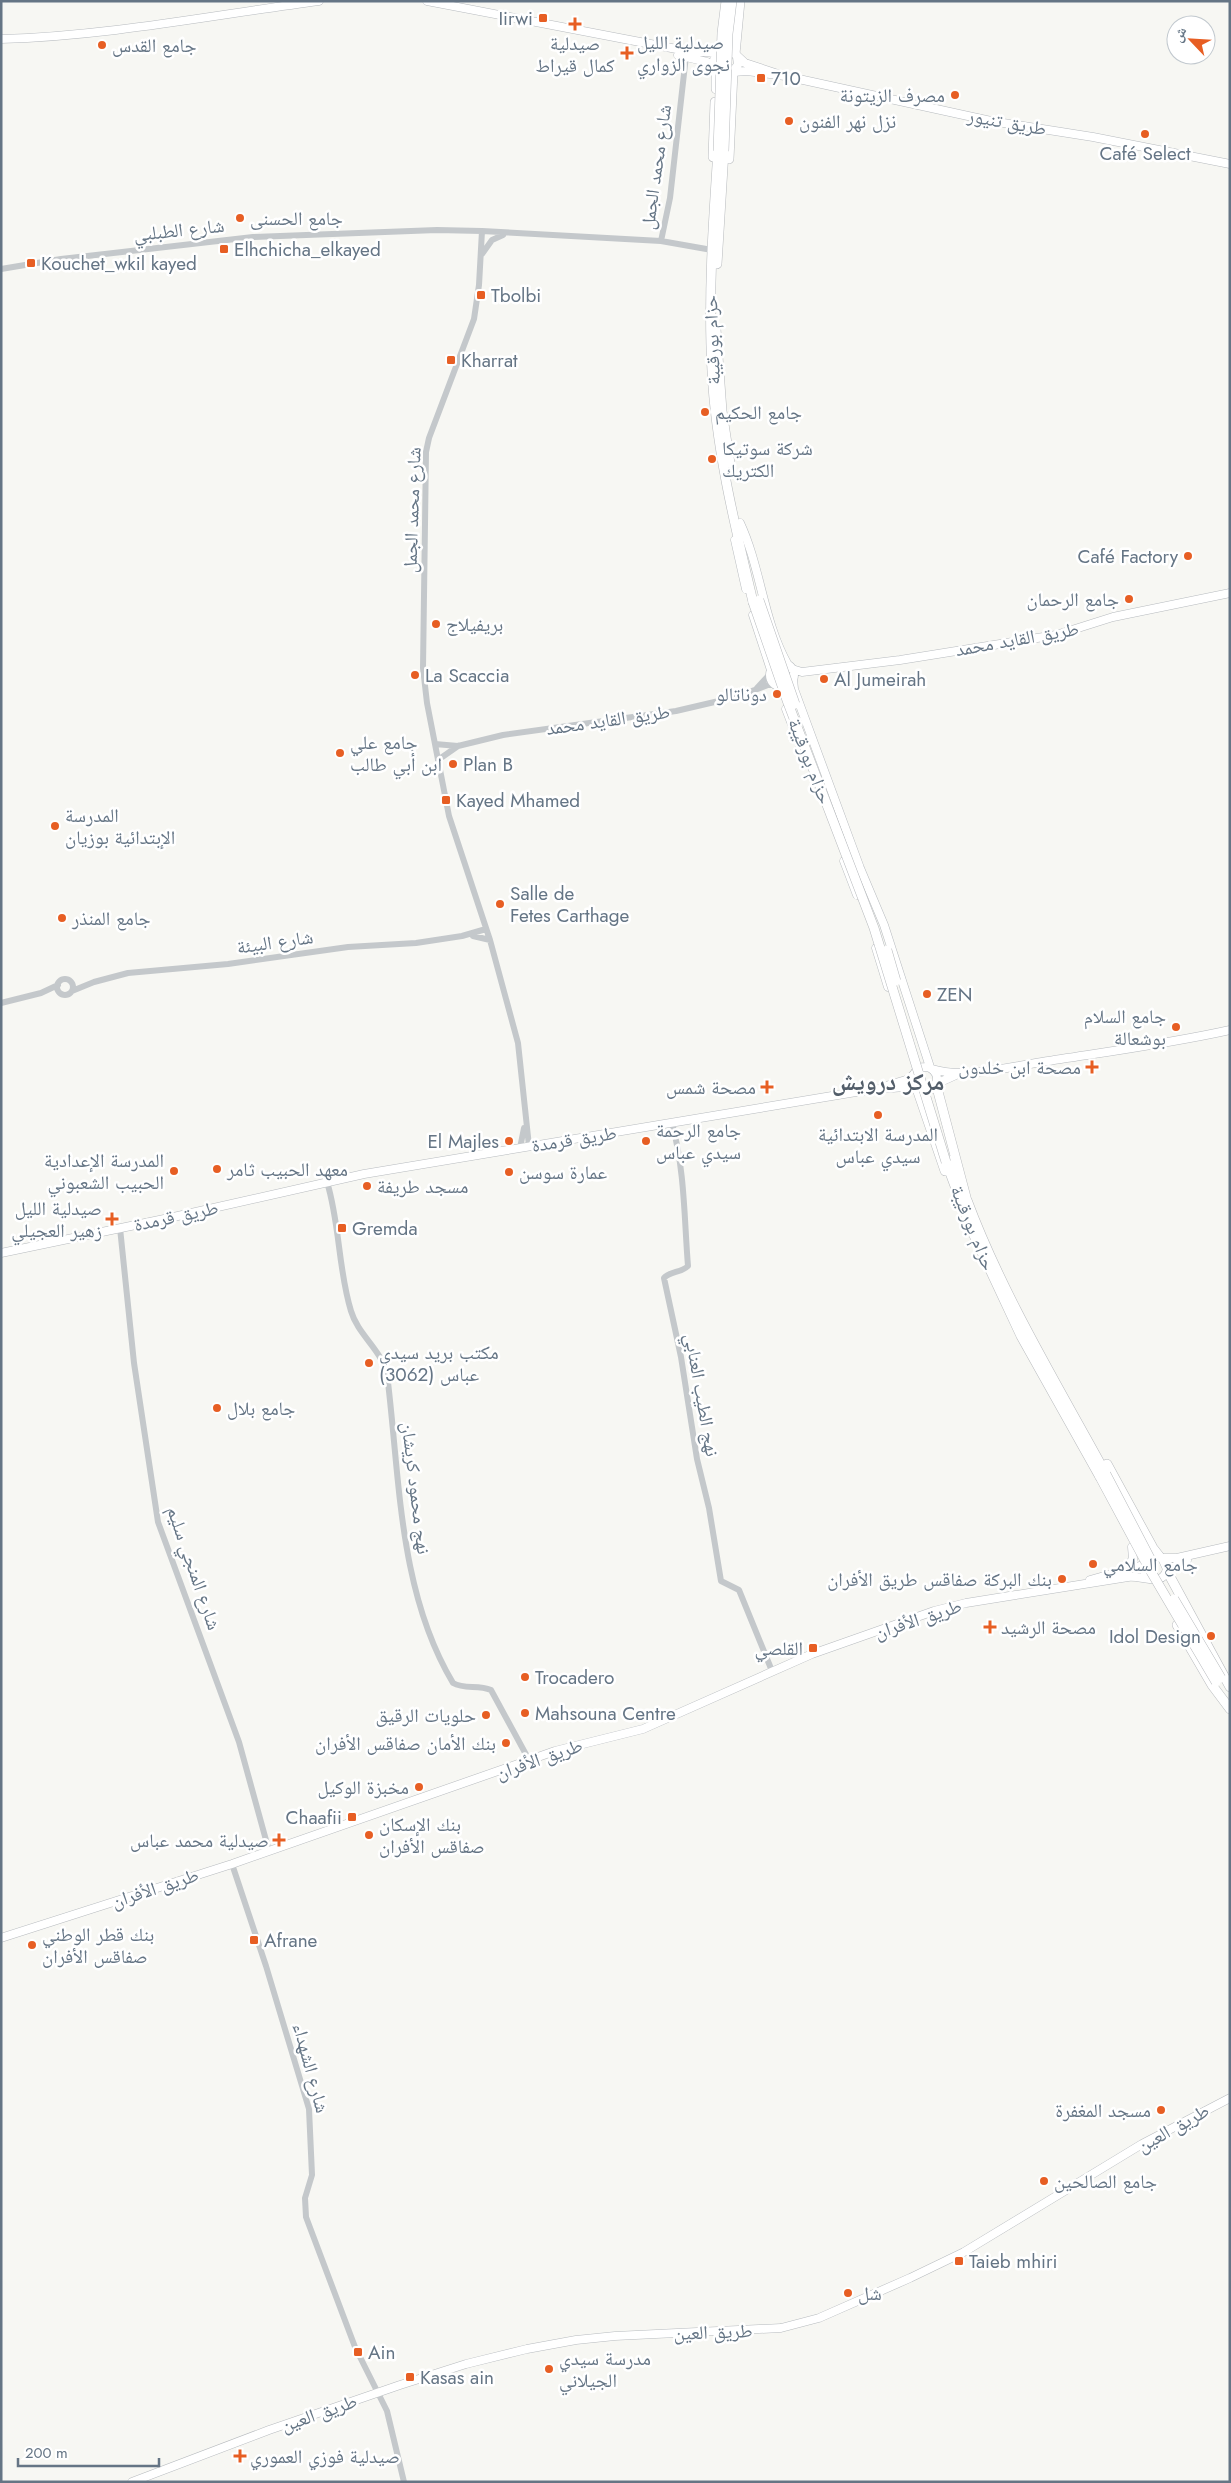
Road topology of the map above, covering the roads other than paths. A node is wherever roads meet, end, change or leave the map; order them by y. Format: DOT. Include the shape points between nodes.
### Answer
graph roads {
  1 [pos="319,1"];
  2 [pos="427,1"];
  3 [pos="724,1"];
  4 [pos="732,1"];
  5 [pos="740,1"];
  6 [pos="604,36"];
  7 [pos="1,40"];
  8 [pos="717,53"];
  9 [pos="686,56"];
  10 [pos="736,56"];
  11 [pos="715,69"];
  12 [pos="733,72"];
  13 [pos="785,76"];
  14 [pos="721,151"];
  15 [pos="1230,164"];
  16 [pos="482,231"];
  17 [pos="508,233"];
  18 [pos="662,241"];
  19 [pos="715,250"];
  20 [pos="481,258"];
  21 [pos="1,270"];
  22 [pos="737,523"];
  23 [pos="1230,593"];
  24 [pos="790,667"];
  25 [pos="770,672"];
  26 [pos="802,672"];
  27 [pos="793,679"];
  28 [pos="776,686"];
  29 [pos="756,689"];
  30 [pos="435,744"];
  31 [pos="458,746"];
  32 [pos="438,760"];
  33 [pos="842,816"];
  34 [pos="829,821"];
  35 [pos="482,919"];
  36 [pos="487,931"];
  37 [pos="472,934"];
  38 [pos="490,940"];
  39 [pos="895,959"];
  40 [pos="880,962"];
  41 [pos="69,981"];
  42 [pos="94,982"];
  43 [pos="58,985"];
  44 [pos="72,991"];
  45 [pos="41,993"];
  46 [pos="61,994"];
  47 [pos="1,1003"];
  48 [pos="1230,1030"];
  49 [pos="931,1068"];
  50 [pos="965,1072"];
  51 [pos="914,1074"];
  52 [pos="936,1084"];
  53 [pos="883,1088"];
  54 [pos="918,1089"];
  55 [pos="525,1122"];
  56 [pos="672,1123"];
  57 [pos="529,1146"];
  58 [pos="520,1148"];
  59 [pos="327,1182"];
  60 [pos="964,1203"];
  61 [pos="120,1228"];
  62 [pos="1,1253"];
  63 [pos="1058,1394"];
  64 [pos="1132,1546"];
  65 [pos="1230,1546"];
  66 [pos="1210,1551"];
  67 [pos="1161,1557"];
  68 [pos="1184,1561"];
  69 [pos="1143,1565"];
  70 [pos="1124,1571"];
  71 [pos="1167,1571"];
  72 [pos="1148,1579"];
  73 [pos="1076,1585"];
  74 [pos="1174,1585"];
  75 [pos="772,1671"];
  76 [pos="1218,1680"];
  77 [pos="1230,1687"];
  78 [pos="1230,1694"];
  79 [pos="1230,1708"];
  80 [pos="529,1760"];
  81 [pos="269,1851"];
  82 [pos="232,1864"];
  83 [pos="1,1938"];
  84 [pos="1230,2098"];
  85 [pos="378,2392"];
  86 [pos="132,2482"];
  87 [pos="404,2482"];
  1 -- 7 [label="main road" via="103,32"];
  2 -- 6 [label="main road"];
  3 -- 8 [label="highway"];
  3 -- 14 [label="highway, حزام بورقيبة, bridge"];
  4 -- 14 [label="highway, حزام بورقيبة, bridge"];
  5 -- 10 [label="highway"];
  6 -- 8 [label="main road" via="686,52"];
  6 -- 9 [label="main road"];
  8 -- 10 [label="main road" via="728,50"];
  8 -- 11 [label="main road" via="713,60"];
  9 -- 11 [label="main road" via="707,62"];
  9 -- 18 [label="street, شارع محمد الجمل"];
  10 -- 12 [label="main road" via="738,65"];
  10 -- 13 [label="main road, طريق تنيور" via="745,63"];
  11 -- 12 [label="main road" via="725,75"];
  11 -- 19 [label="highway" via="709,228"];
  12 -- 13 [label="main road, طريق تنيور"];
  12 -- 19 [label="highway" via="725,214"];
  13 -- 15 [label="main road, طريق تنيور" via="991,120"];
  14 -- 19 [label="highway, حزام بورقيبة"];
  16 -- 17 [label="street, شارع محمد الجمل"];
  16 -- 20 [label="street, شارع محمد الجمل"];
  16 -- 21 [label="street, شارع الطبلبي" via="253,237 61,259"];
  17 -- 18 [label="street, شارع محمد الجمل"];
  17 -- 20 [label="street" via="492,240"];
  18 -- 19 [label="street"];
  19 -- 22 [label="highway, حزام بورقيبة" via="712,371 716,412"];
  20 -- 30 [label="street, شارع محمد الجمل" via="474,319 426,452 423,668"];
  22 -- 24 [label="main road" via="750,542 770,619"];
  22 -- 25 [label="main road" via="738,561"];
  22 -- 60 [label="highway, حزام بورقيبة, bridge" via="756,601 880,927"];
  23 -- 26 [label="main road, طريق القايد محمد" via="1113,617 1056,635"];
  24 -- 25 [label="main road" via="780,663"];
  24 -- 26 [label="main road, طريق القايد محمد"];
  24 -- 27 [label="main road"];
  25 -- 28 [label="main road" via="771,681"];
  25 -- 29 [label="street, طريق القايد محمد"];
  26 -- 27 [label="main road, طريق القايد محمد"];
  27 -- 28 [label="main road" via="785,687"];
  27 -- 33 [label="main road, حزام بورقيبة"];
  28 -- 29 [label="street, طريق القايد محمد"];
  28 -- 34 [label="main road, حزام بورقيبة"];
  29 -- 31 [label="street, طريق القايد محمد" via="676,711 503,735"];
  30 -- 31 [label="street, طريق القايد محمد"];
  30 -- 32 [label="street, شارع محمد الجمل"];
  31 -- 32 [label="street, طريق القايد محمد"];
  32 -- 35 [label="street, شارع محمد الجمل" via="449,816"];
  33 -- 34 [label="main road"];
  33 -- 39 [label="main road, حزام بورقيبة"];
  34 -- 40 [label="main road, حزام بورقيبة"];
  35 -- 36 [label="street, شارع محمد الجمل"];
  35 -- 37 [label="street"];
  36 -- 37 [label="street, شارع البيئة"];
  36 -- 38 [label="street, شارع محمد الجمل"];
  37 -- 38 [label="street"];
  37 -- 42 [label="street, شارع البيئة" via="416,943 348,947 228,964 141,971"];
  38 -- 55 [label="street, شارع محمد الجمل" via="519,1048"];
  39 -- 40 [label="main road"];
  39 -- 49 [label="main road, حزام بورقيبة"];
  40 -- 51 [label="main road, حزام بورقيبة"];
  41 -- 42 [label="street, شارع البيئة"];
  41 -- 43 [label="street"];
  41 -- 44 [label="street"];
  42 -- 44 [label="street, شارع البيئة"];
  43 -- 45 [label="street"];
  43 -- 46 [label="street"];
  44 -- 46 [label="street" via="68,995"];
  45 -- 46 [label="street"];
  45 -- 47 [label="street"];
  48 -- 50 [label="main road" via="1130,1050"];
  49 -- 50 [label="main road"];
  49 -- 51 [label="main road" via="923,1066"];
  49 -- 52 [label="main road" via="936,1074"];
  50 -- 52 [label="main road"];
  51 -- 53 [label="main road, طريق قرمدة"];
  51 -- 54 [label="main road" via="913,1082"];
  52 -- 54 [label="main road" via="930,1090"];
  52 -- 60 [label="highway"];
  53 -- 54 [label="main road, طريق قرمدة"];
  53 -- 56 [label="main road, طريق قرمدة"];
  54 -- 60 [label="highway" via="942,1164"];
  55 -- 57 [label="street, شارع محمد الجمل"];
  55 -- 58 [label="street, شارع محمد الجمل"];
  56 -- 57 [label="main road, طريق قرمدة"];
  56 -- 75 [label="street, نهج الطيب العنابي" via="685,1191 688,1266 664,1278 697,1459 721,1581 739,1590"];
  57 -- 58 [label="main road, طريق قرمدة"];
  58 -- 59 [label="main road, طريق قرمدة"];
  59 -- 61 [label="main road, طريق قرمدة"];
  59 -- 80 [label="street, نهج محمود كريشان" via="351,1311 358,1328 380,1356 387,1374 402,1515 425,1619 453,1683 491,1690"];
  60 -- 63 [label="highway, حزام بورقيبة" via="971,1229 1021,1336"];
  61 -- 62 [label="main road, طريق قرمدة"];
  61 -- 81 [label="street, شارع المنجي سليم" via="138,1396 158,1522 239,1742"];
  63 -- 64 [label="highway" via="1082,1453"];
  63 -- 67 [label="highway" via="1097,1446"];
  63 -- 76 [label="highway, حزام بورقيبة, bridge" via="1150,1570"];
  64 -- 69 [label="highway"];
  64 -- 70 [label="main road" via="1133,1559"];
  65 -- 66 [label="main road"];
  66 -- 67 [label="main road" via="1176,1558"];
  66 -- 68 [label="main road"];
  67 -- 69 [label="main road" via="1150,1557"];
  67 -- 71 [label="main road" via="1167,1564"];
  68 -- 71 [label="main road"];
  68 -- 74 [label="main road" via="1175,1573"];
  69 -- 70 [label="main road, طريق الأفران"];
  69 -- 72 [label="main road"];
  70 -- 73 [label="main road, طريق الأفران"];
  71 -- 72 [label="main road" via="1162,1579"];
  71 -- 74 [label="highway"];
  72 -- 73 [label="main road, طريق الأفران" via="1128,1576"];
  72 -- 79 [label="highway" via="1212,1685"];
  73 -- 75 [label="main road, طريق الأفران" via="942,1609"];
  74 -- 77 [label="highway"];
  75 -- 80 [label="main road, طريق الأفران" via="656,1724"];
  76 -- 78 [label="highway"];
  76 -- 79 [label="highway"];
  80 -- 81 [label="main road, طريق الأفران"];
  81 -- 82 [label="main road, طريق الأفران"];
  82 -- 83 [label="main road, طريق الأفران"];
  82 -- 85 [label="street, شارع الشهداء" via="309,2109 312,2175 305,2198 306,2217 355,2347"];
  84 -- 85 [label="main road, طريق العين" via="1142,2144 964,2252 818,2318 772,2329 615,2336 551,2344 466,2364"];
  85 -- 86 [label="main road, طريق العين"];
  85 -- 87 [label="street, شارع الشهداء" via="390,2422"];
}
